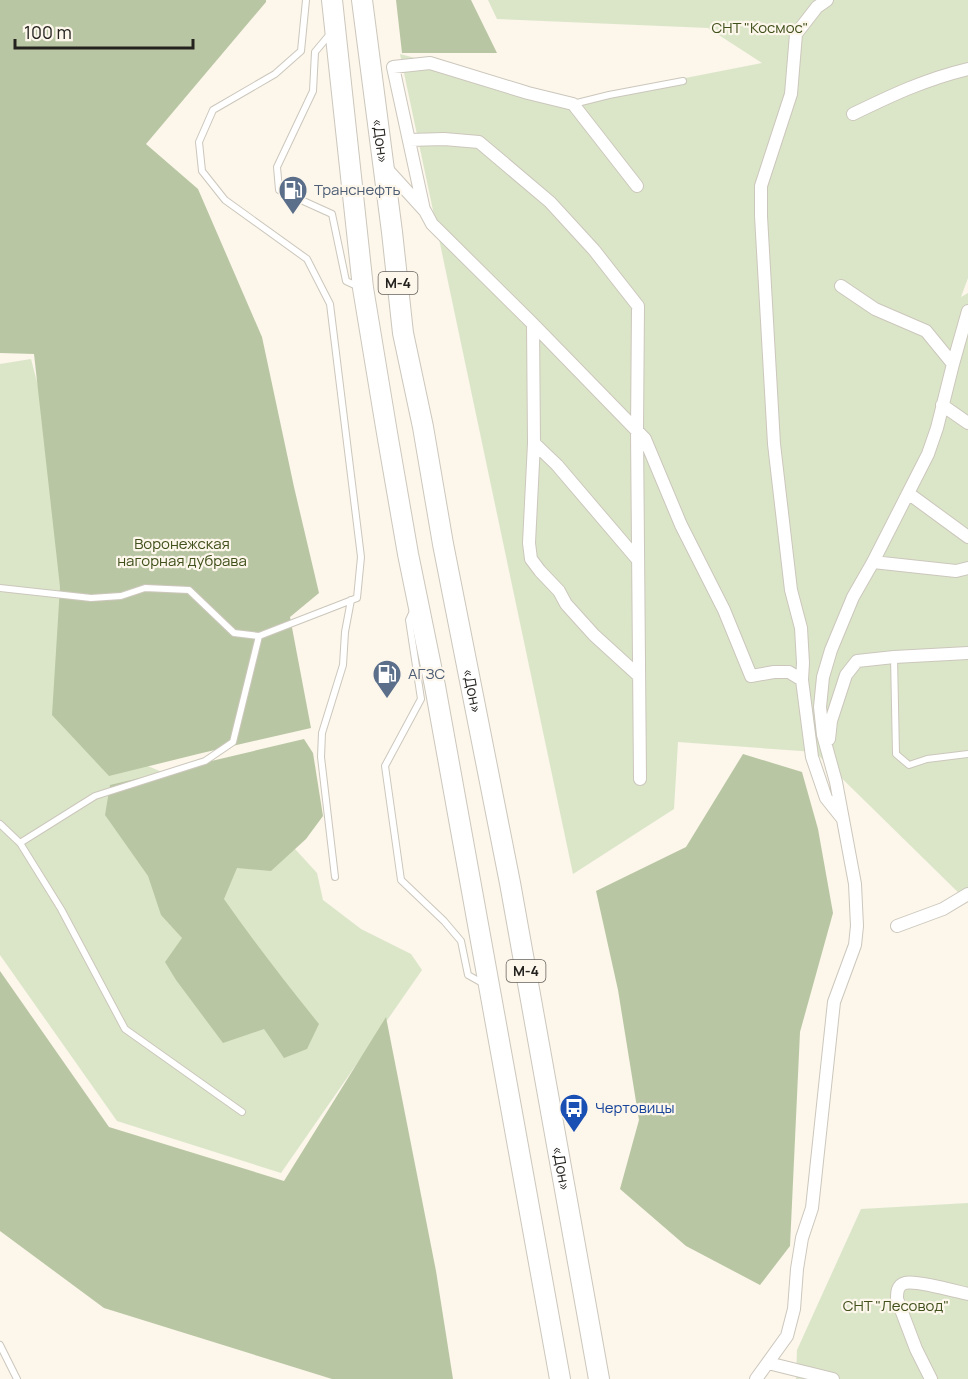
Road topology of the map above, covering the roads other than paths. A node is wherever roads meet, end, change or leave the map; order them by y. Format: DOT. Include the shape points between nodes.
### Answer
graph roads {
  1 [pos="306,0"];
  2 [pos="332,0"];
  3 [pos="362,0"];
  4 [pos="827,0"];
  5 [pos="334,29"];
  6 [pos="968,69"];
  7 [pos="683,81"];
  8 [pos="573,104"];
  9 [pos="853,114"];
  10 [pos="409,140"];
  11 [pos="382,164"];
  12 [pos="637,186"];
  13 [pos="424,211"];
  14 [pos="841,286"];
  15 [pos="363,288"];
  16 [pos="968,310"];
  17 [pos="534,324"];
  18 [pos="953,364"];
  19 [pos="942,405"];
  20 [pos="968,423"];
  21 [pos="637,431"];
  22 [pos="534,443"];
  23 [pos="908,493"];
  24 [pos="968,537"];
  25 [pos="638,560"];
  26 [pos="873,562"];
  27 [pos="968,568"];
  28 [pos="0,588"];
  29 [pos="351,600"];
  30 [pos="418,601"];
  31 [pos="259,636"];
  32 [pos="968,653"];
  33 [pos="894,657"];
  34 [pos="639,676"];
  35 [pos="802,680"];
  36 [pos="827,752"];
  37 [pos="968,754"];
  38 [pos="640,779"];
  39 [pos="843,819"];
  40 [pos="0,824"];
  41 [pos="20,843"];
  42 [pos="335,877"];
  43 [pos="968,894"];
  44 [pos="897,926"];
  45 [pos="489,987"];
  46 [pos="242,1112"];
  47 [pos="968,1294"];
  48 [pos="0,1345"];
  49 [pos="768,1363"];
  50 [pos="17,1379"];
  51 [pos="560,1379"];
  52 [pos="599,1379"];
  53 [pos="756,1379"];
  54 [pos="833,1379"];
  55 [pos="931,1379"];
  1 -- 29 [label="lane" via="301,51 275,74 213,110 199,142 202,171 225,200 308,259 330,304 361,556 357,598"];
  2 -- 5 [label="highway, М-4"];
  3 -- 11 [label="highway, «Дон» / М-4"];
  4 -- 35 [label="street" via="796,34 791,94 761,186 774,444 791,590 801,628"];
  5 -- 15 [label="highway, М-4"];
  5 -- 15 [label="lane" via="315,52 313,91 277,167 279,190 332,214 346,282"];
  6 -- 9 [label="street" via="941,75"];
  7 -- 8 [label="lane"];
  8 -- 10 [label="street" via="430,63 393,67"];
  8 -- 12 [label="street"];
  10 -- 13 [label="street"];
  10 -- 21 [label="street" via="479,142 550,202 638,306"];
  11 -- 13 [label="street"];
  11 -- 52 [label="highway, «Дон» / М-4" via="403,333 510,883"];
  13 -- 17 [label="street" via="432,224"];
  14 -- 18 [label="street" via="874,309 926,332"];
  15 -- 30 [label="highway, М-4"];
  16 -- 18 [label="street"];
  17 -- 21 [label="street"];
  17 -- 22 [label="street"];
  18 -- 19 [label="street"];
  19 -- 20 [label="street"];
  19 -- 23 [label="street" via="928,454"];
  21 -- 25 [label="street"];
  21 -- 35 [label="street" via="645,439 751,676 789,672"];
  22 -- 25 [label="street"];
  22 -- 34 [label="street" via="531,559 566,604"];
  23 -- 24 [label="street"];
  23 -- 26 [label="street"];
  25 -- 34 [label="street"];
  26 -- 27 [label="street" via="956,571"];
  26 -- 36 [label="street" via="852,597 823,677 820,707"];
  28 -- 31 [label="lane" via="91,598 121,596 145,588 189,590 234,633"];
  29 -- 31 [label="lane"];
  29 -- 42 [label="lane" via="343,665 322,733 321,757"];
  30 -- 45 [label="highway, М-4"];
  30 -- 45 [label="lane" via="409,620 421,699 385,766 400,880 461,941 468,975"];
  31 -- 41 [label="lane" via="233,742 205,761 95,796"];
  32 -- 33 [label="street"];
  33 -- 36 [label="street" via="857,662 846,675 831,721"];
  33 -- 37 [label="lane" via="896,754 909,765"];
  34 -- 38 [label="street"];
  35 -- 39 [label="street" via="812,757 826,798"];
  36 -- 39 [label="street"];
  39 -- 49 [label="street" via="855,884 855,945 834,1002 812,1208 802,1238 794,1309 787,1336"];
  40 -- 41 [label="lane"];
  41 -- 46 [label="lane" via="62,909 125,1029"];
  43 -- 44 [label="street" via="943,909"];
  45 -- 51 [label="highway, М-4"];
  47 -- 55 [label="street" via="915,1283 904,1283 897,1291 913,1341"];
  48 -- 50 [label="lane"];
  49 -- 53 [label="street"];
  49 -- 54 [label="street"];
}
